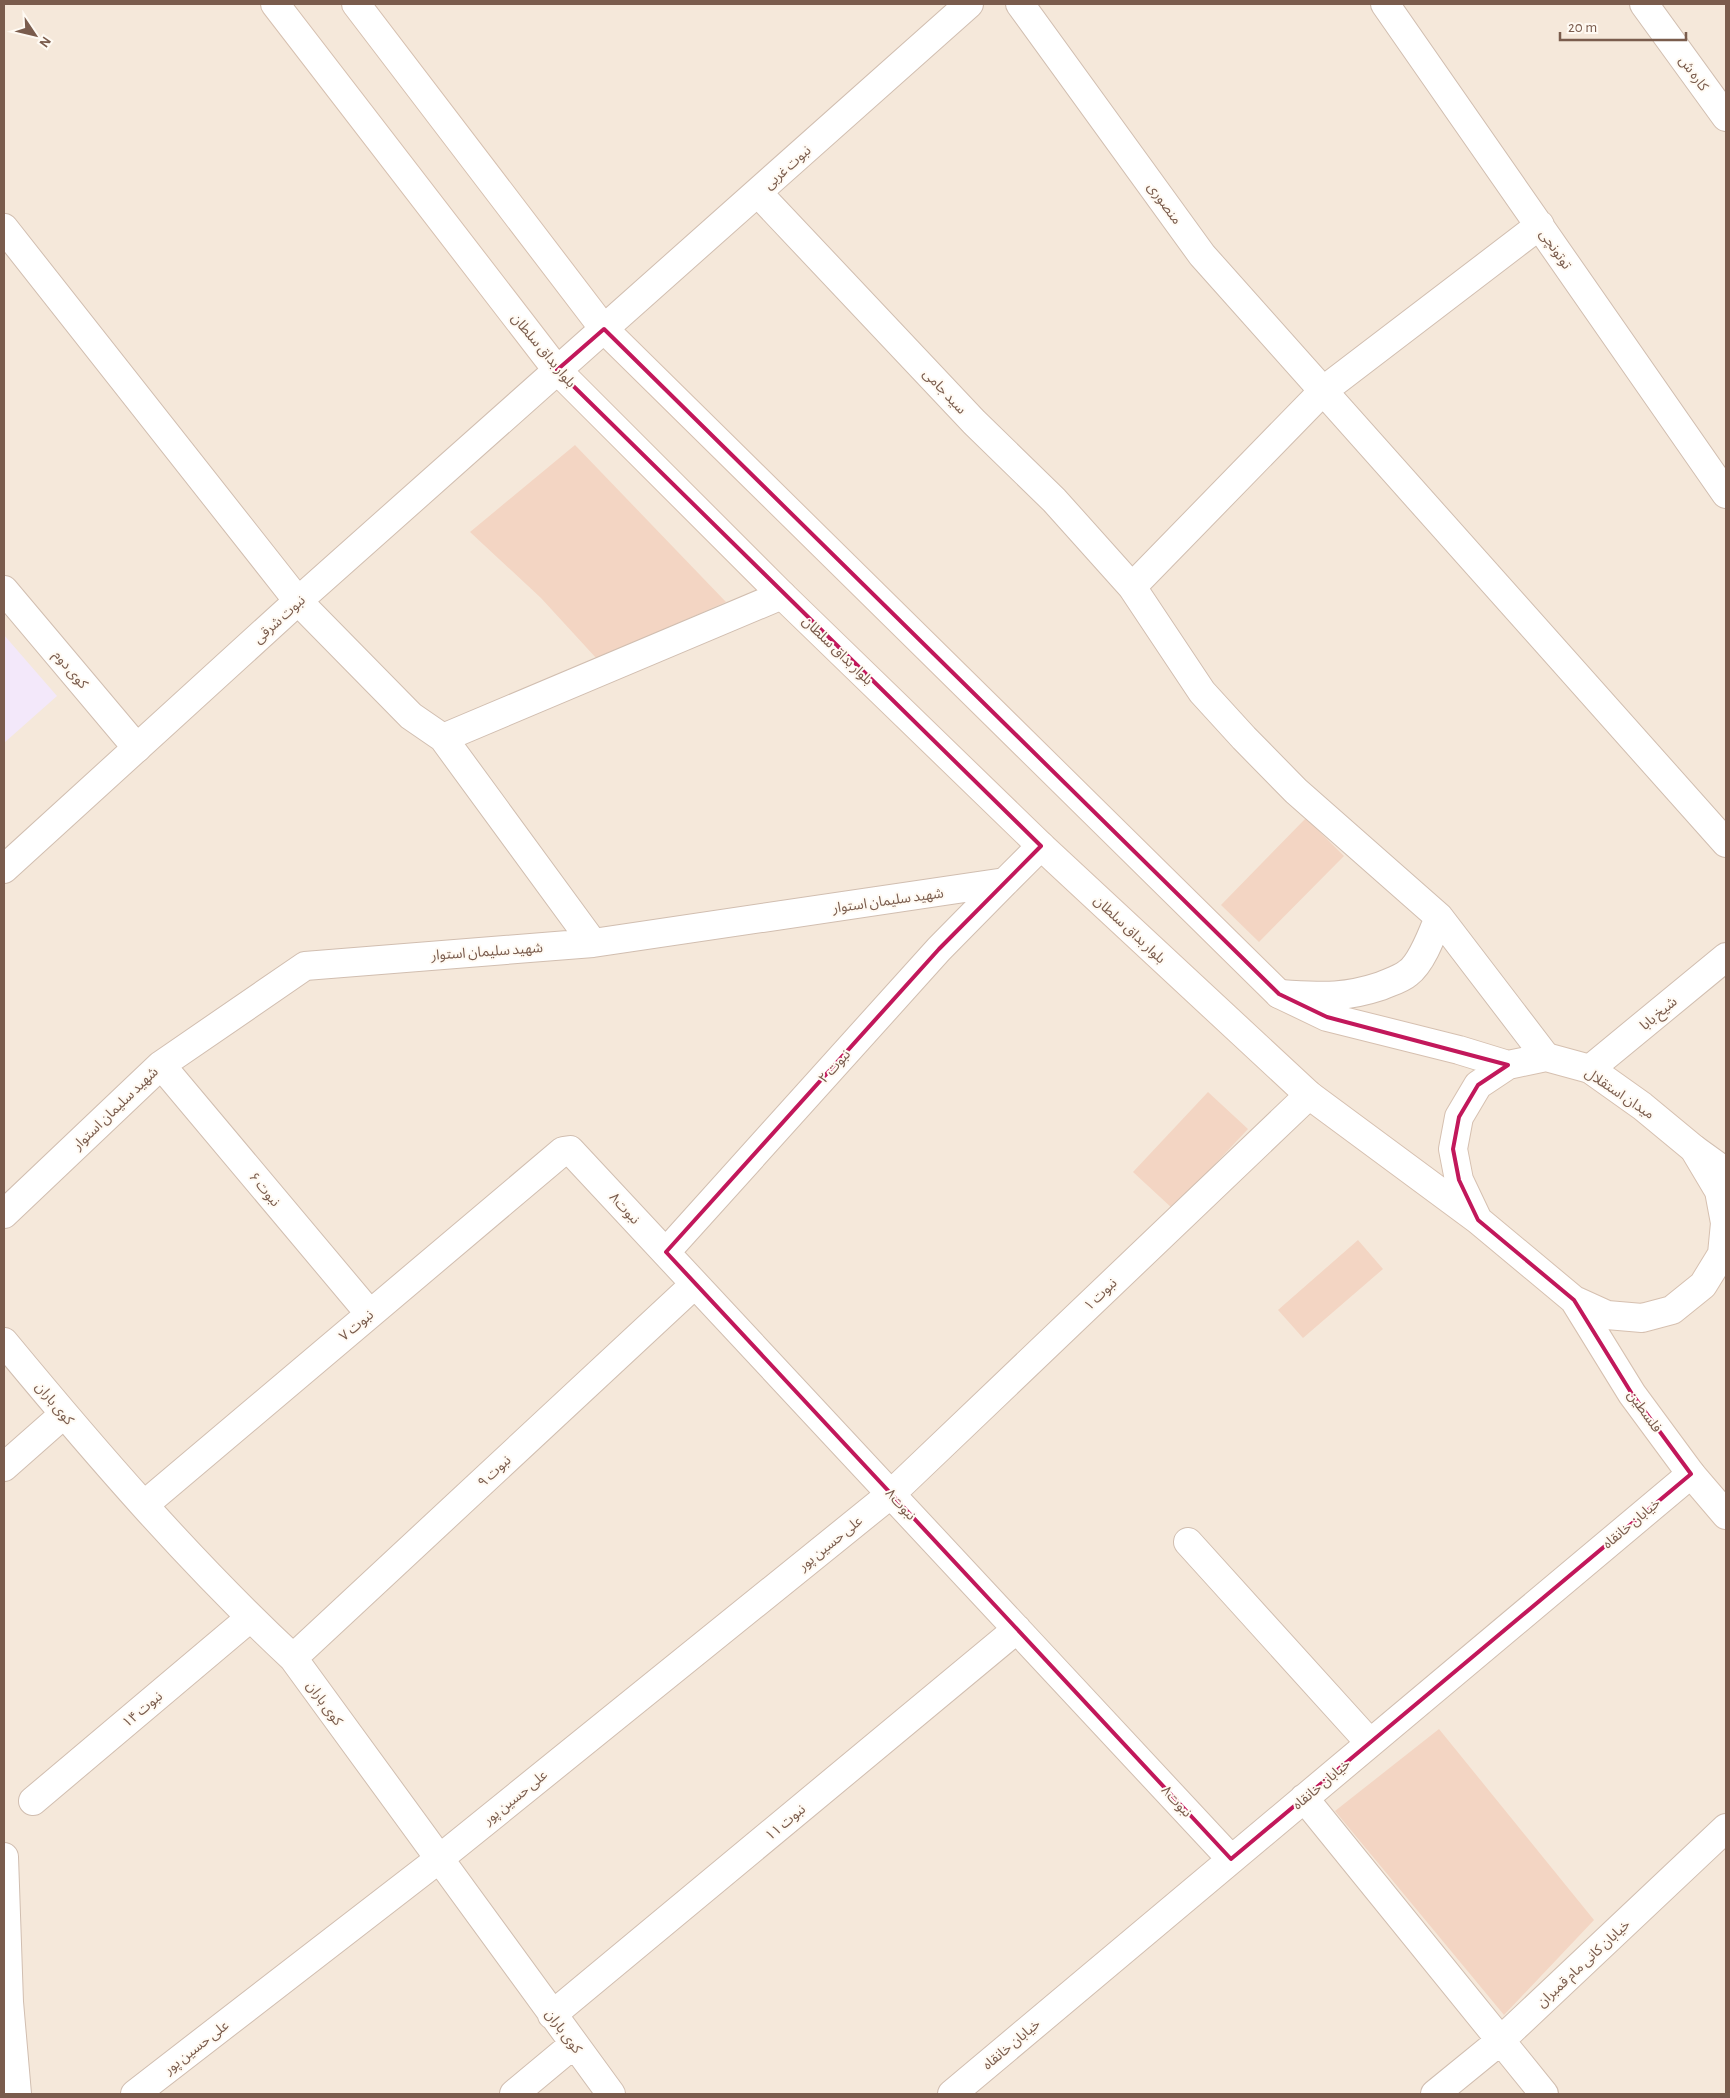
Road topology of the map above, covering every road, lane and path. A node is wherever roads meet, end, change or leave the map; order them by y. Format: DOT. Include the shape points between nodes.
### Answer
graph roads {
  1 [pos="275,4"];
  2 [pos="356,4"];
  3 [pos="969,4"];
  4 [pos="1020,4"];
  5 [pos="1385,4"];
  6 [pos="1644,4"];
  7 [pos="1726,118"];
  8 [pos="758,193"];
  9 [pos="1540,225"];
  10 [pos="4,228"];
  11 [pos="604,328"];
  12 [pos="557,370"];
  13 [pos="1324,390"];
  14 [pos="1726,494"];
  15 [pos="1132,587"];
  16 [pos="4,590"];
  17 [pos="782,595"];
  18 [pos="298,601"];
  19 [pos="443,738"];
  20 [pos="137,748"];
  21 [pos="1726,843"];
  22 [pos="1041,846"];
  23 [pos="4,869"];
  24 [pos="1005,882"];
  25 [pos="1440,916"];
  26 [pos="593,943"];
  27 [pos="1726,957"];
  28 [pos="1279,994"];
  29 [pos="1546,1057"];
  30 [pos="161,1065"];
  31 [pos="1508,1065"];
  32 [pos="1590,1069"];
  33 [pos="1309,1095"];
  34 [pos="1694,1149"];
  35 [pos="570,1150"];
  36 [pos="1726,1172"];
  37 [pos="4,1214"];
  38 [pos="1478,1220"];
  39 [pos="666,1252"];
  40 [pos="696,1284"];
  41 [pos="1574,1300"];
  42 [pos="370,1314"];
  43 [pos="4,1342"];
  44 [pos="64,1414"];
  45 [pos="4,1467"];
  46 [pos="1690,1474"];
  47 [pos="891,1494"];
  48 [pos="144,1504"];
  49 [pos="1726,1515"];
  50 [pos="1188,1542"];
  51 [pos="250,1618"];
  52 [pos="1017,1629"];
  53 [pos="293,1658"];
  54 [pos="1370,1743"];
  55 [pos="1304,1798"];
  56 [pos="33,1801"];
  57 [pos="1726,1828"];
  58 [pos="4,1857"];
  59 [pos="439,1859"];
  60 [pos="1231,1859"];
  61 [pos="552,2015"];
  62 [pos="1500,2041"];
  63 [pos="574,2044"];
  64 [pos="16,2094"];
  65 [pos="135,2094"];
  66 [pos="514,2094"];
  67 [pos="611,2094"];
  68 [pos="952,2094"];
  69 [pos="1435,2094"];
  70 [pos="1544,2094"];
  1 -- 12 [label="street, بلوار بداق سلطان"];
  2 -- 11 [label="street"];
  3 -- 8 [label="street, نبوت غربی"];
  4 -- 13 [label="street, منصوری" via="1202,255"];
  5 -- 9 [label="street, توتونچی"];
  6 -- 7 [label="street, کاره ش"];
  8 -- 11 [label="street, نبوت غربی"];
  8 -- 15 [label="street, سید جامی" via="974,422 1054,500"];
  9 -- 13 [label="street"];
  9 -- 14 [label="street, توتونچی"];
  10 -- 18 [label="street"];
  11 -- 12 [label="street, نبوت غربی"];
  11 -- 28 [label="street"];
  12 -- 17 [label="street, بلوار بداق سلطان"];
  12 -- 18 [label="street, نبوت شرقی"];
  13 -- 15 [label="street"];
  13 -- 21 [label="street, منصوری"];
  15 -- 25 [label="street, سید جامی" via="1202,692 1244,738 1296,791"];
  16 -- 20 [label="street, کوی دوم"];
  17 -- 19 [label="street"];
  17 -- 22 [label="street, بلوار بداق سلطان"];
  18 -- 19 [label="street" via="411,716"];
  18 -- 20 [label="street, نبوت شرقی"];
  19 -- 26 [label="street"];
  20 -- 23 [label="street, نبوت شرقی"];
  22 -- 24 [label="street"];
  22 -- 33 [label="street, بلوار بداق سلطان"];
  24 -- 26 [label="street, شهید سلیمان استوار"];
  24 -- 39 [label="street, نبوت ۲" via="939,949"];
  25 -- 28 [label="street" via="1426,949 1410,973 1361,992 1330,997"];
  25 -- 29 [label="street, سید جامی"];
  26 -- 30 [label="street, شهید سلیمان استوار" via="305,966"];
  27 -- 32 [label="street, شیخ بابا"];
  28 -- 31 [label="street" via="1328,1017"];
  29 -- 31 [label="street, میدان استقلال"];
  29 -- 32 [label="street, میدان استقلال"];
  30 -- 37 [label="street, شهید سلیمان استوار"];
  30 -- 42 [label="street, نبوت ۶"];
  31 -- 38 [label="street, میدان استقلال" via="1478,1085 1459,1117 1452,1149 1459,1180"];
  32 -- 34 [label="street, میدان استقلال"];
  33 -- 38 [label="street, بلوار بداق سلطان"];
  33 -- 47 [label="street, نبوت ۱"];
  34 -- 36 [label="street"];
  34 -- 41 [label="street, میدان استقلال" via="1719,1191 1726,1223 1722,1254 1703,1285 1672,1310 1642,1318 1607,1315"];
  35 -- 39 [label="street, نبوت۸"];
  35 -- 42 [label="street, نبوت ۷" via="563,1151"];
  38 -- 41 [label="street, میدان استقلال"];
  39 -- 40 [label="street, نبوت۸"];
  40 -- 47 [label="street, نبوت۸"];
  40 -- 53 [label="street, نبوت ۹"];
  41 -- 46 [label="street, فلسطین" via="1632,1394"];
  42 -- 48 [label="street, نبوت ۷"];
  43 -- 44 [label="street, کوی باران"];
  44 -- 45 [label="street"];
  44 -- 48 [label="street, کوی باران"];
  46 -- 49 [label="street, فلسطین"];
  46 -- 54 [label="street, خیابان خانقاه"];
  47 -- 52 [label="street, نبوت۸"];
  47 -- 59 [label="street, علی حسین پور"];
  48 -- 51 [label="street, کوی باران"];
  50 -- 54 [label="street"];
  51 -- 53 [label="street, کوی باران"];
  51 -- 56 [label="street, نبوت ۱۴"];
  52 -- 60 [label="street, نبوت۸"];
  52 -- 61 [label="street, نبوت ۱۱"];
  53 -- 59 [label="street, کوی باران"];
  54 -- 55 [label="street, خیابان خانقاه"];
  55 -- 60 [label="street, خیابان خانقاه"];
  55 -- 62 [label="street"];
  57 -- 62 [label="street, خیابان کانی مام قمبران"];
  58 -- 64 [label="street"];
  59 -- 61 [label="street, کوی باران"];
  59 -- 65 [label="street, علی حسین پور"];
  60 -- 68 [label="street, خیابان خانقاه"];
  61 -- 63 [label="street, کوی باران"];
  62 -- 69 [label="street, خیابان کانی مام قمبران"];
  62 -- 70 [label="street"];
  63 -- 66 [label="street"];
  63 -- 67 [label="street, کوی باران"];
}
